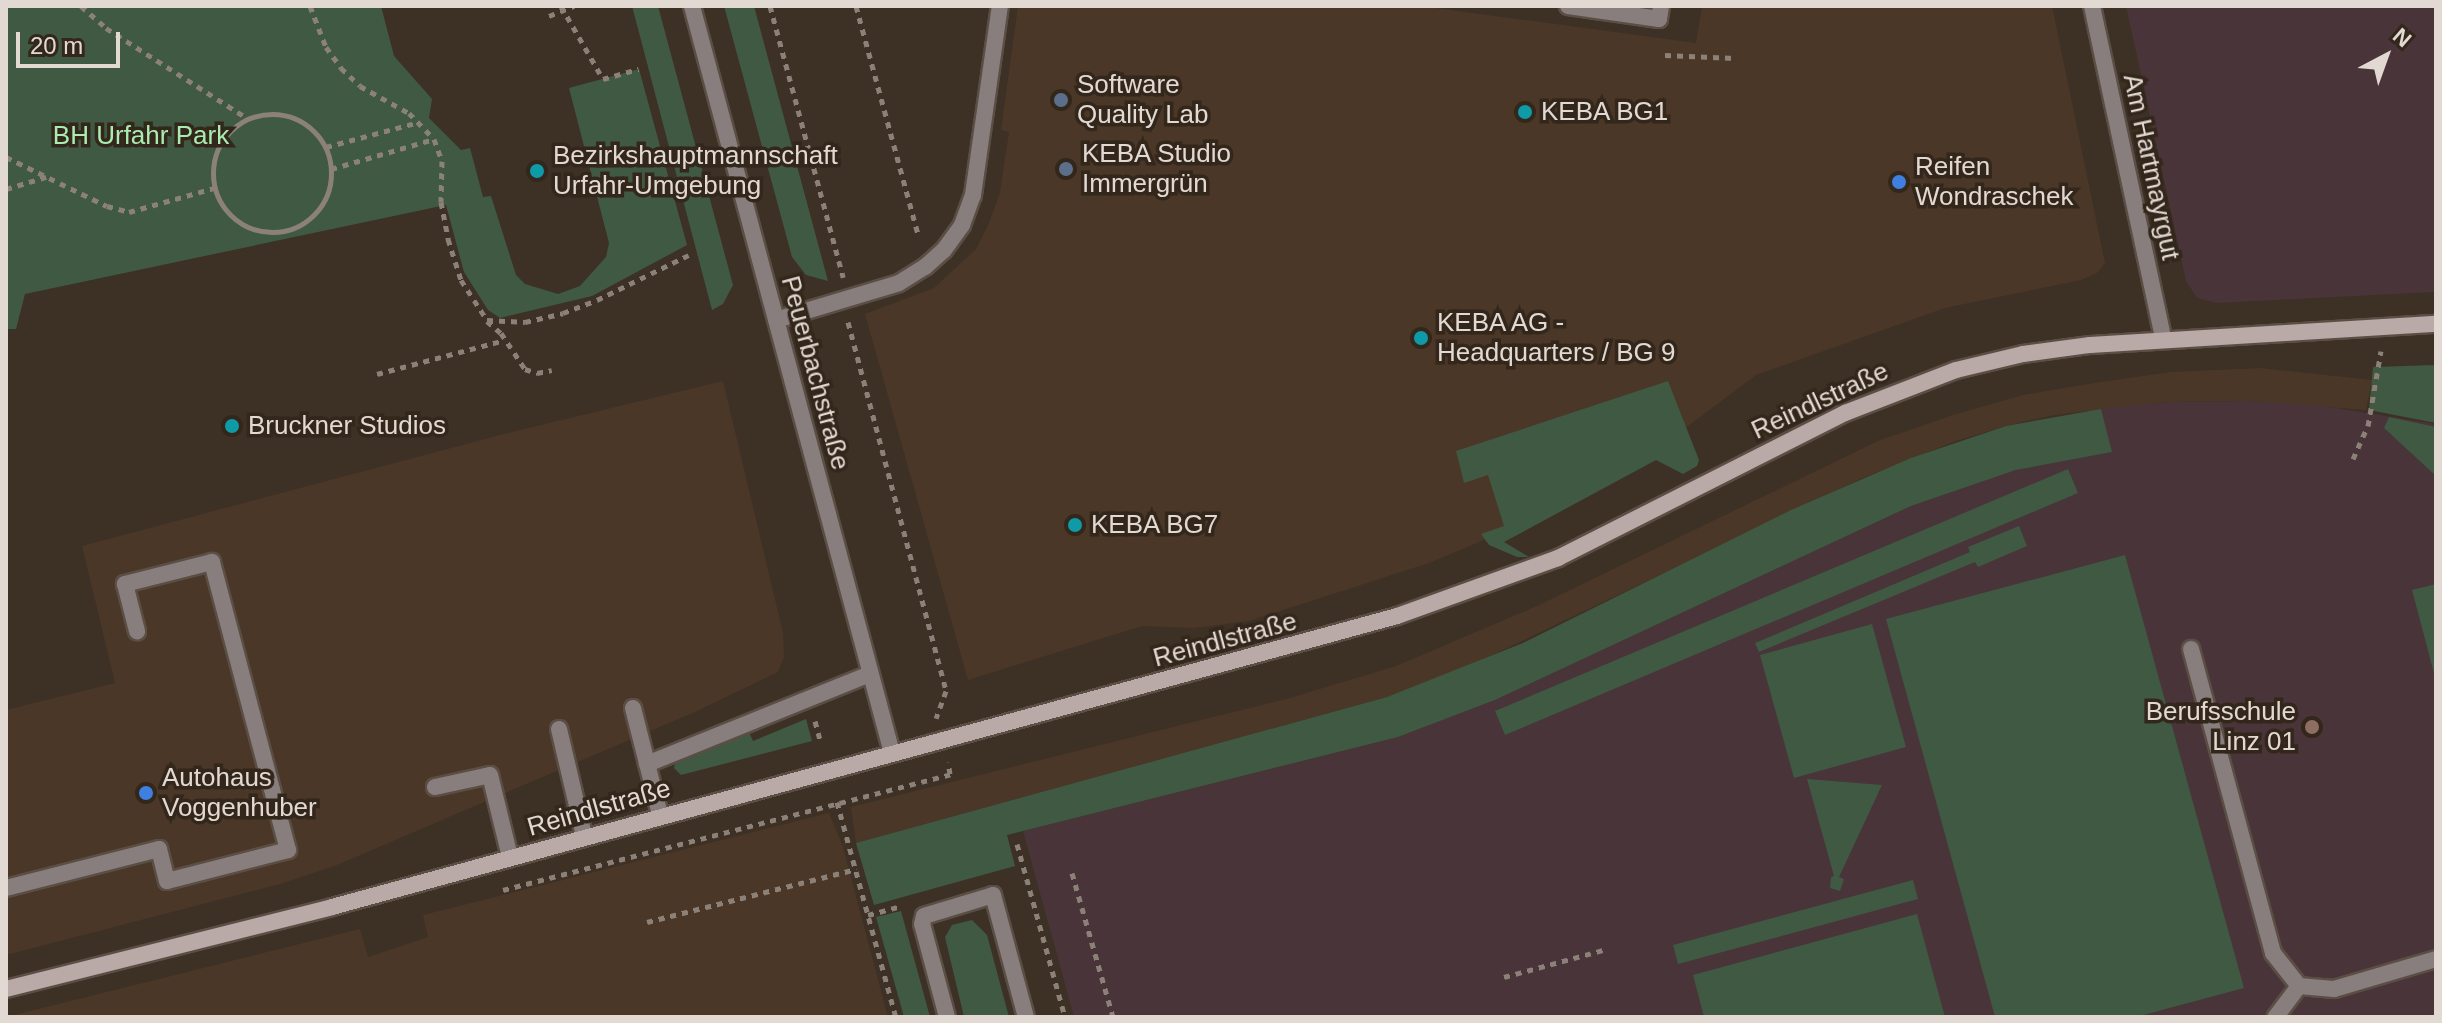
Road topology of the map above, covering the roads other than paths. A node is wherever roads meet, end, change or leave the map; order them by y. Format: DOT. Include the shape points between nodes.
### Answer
graph roads {
  1 [pos="692,6"];
  2 [pos="1000,6"];
  3 [pos="1568,6"];
  4 [pos="1661,6"];
  5 [pos="2092,6"];
  6 [pos="776,320"];
  7 [pos="2436,324"];
  8 [pos="2163,338"];
  9 [pos="137,631"];
  10 [pos="2191,649"];
  11 [pos="870,674"];
  12 [pos="633,708"];
  13 [pos="559,729"];
  14 [pos="892,753"];
  15 [pos="647,764"];
  16 [pos="435,787"];
  17 [pos="660,815"];
  18 [pos="584,836"];
  19 [pos="510,857"];
  20 [pos="6,888"];
  21 [pos="2436,959"];
  22 [pos="2299,986"];
  23 [pos="6,989"];
  24 [pos="947,1017"];
  25 [pos="1026,1017"];
  26 [pos="2276,1017"];
  1 -- 6 [label="street, Peuerbachstraße"];
  2 -- 6 [label="street" via="973,195 962,225 944,250 899,283"];
  3 -- 4 [label="street" via="1659,19"];
  5 -- 8 [label="street, Am Hartmayrgut"];
  6 -- 11 [label="street, Peuerbachstraße"];
  7 -- 8 [label="street, Reindlstraße"];
  8 -- 14 [label="street, Reindlstraße" via="2023,354 1956,370 1845,413 1558,558 1470,592 1323,638"];
  9 -- 20 [label="street" via="125,584 212,562 288,850 167,881 159,849"];
  10 -- 22 [label="street" via="2273,953"];
  11 -- 14 [label="street, Peuerbachstraße"];
  11 -- 15 [label="street"];
  12 -- 15 [label="street"];
  13 -- 18 [label="street"];
  14 -- 17 [label="street, Reindlstraße"];
  15 -- 17 [label="street"];
  16 -- 19 [label="street" via="490,775"];
  17 -- 18 [label="street, Reindlstraße"];
  18 -- 19 [label="street, Reindlstraße"];
  19 -- 23 [label="street, Reindlstraße"];
  21 -- 22 [label="street" via="2334,989"];
  22 -- 26 [label="street"];
  24 -- 25 [label="street" via="922,920 929,912 993,895"];
}
